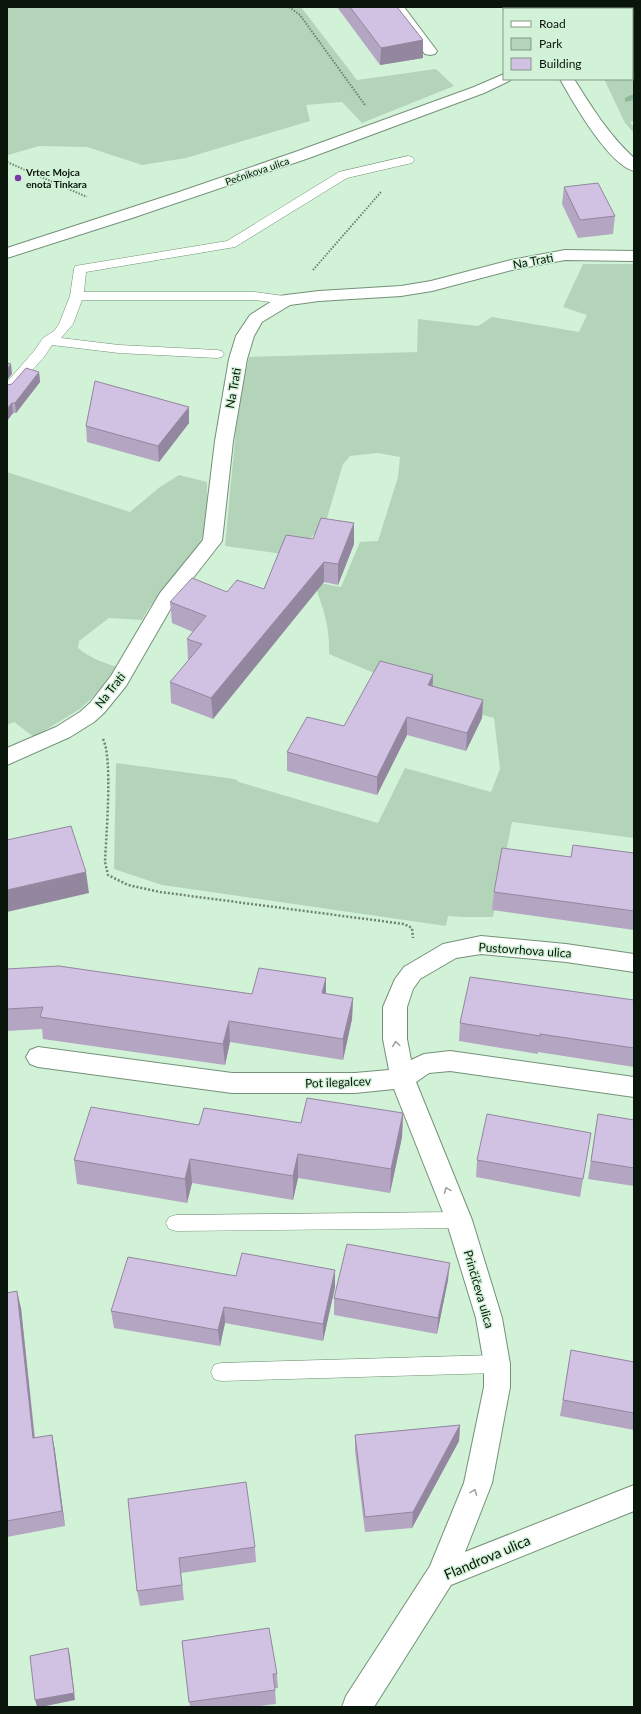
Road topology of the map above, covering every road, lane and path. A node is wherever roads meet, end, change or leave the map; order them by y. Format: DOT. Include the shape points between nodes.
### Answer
graph roads {
  1 [pos="288,7"];
  2 [pos="397,7"];
  3 [pos="430,51"];
  4 [pos="503,78"];
  5 [pos="568,80"];
  6 [pos="365,106"];
  7 [pos="408,160"];
  8 [pos="7,162"];
  9 [pos="634,166"];
  10 [pos="87,197"];
  11 [pos="7,253"];
  12 [pos="634,256"];
  13 [pos="77,296"];
  14 [pos="286,300"];
  15 [pos="48,340"];
  16 [pos="217,354"];
  17 [pos="7,390"];
  18 [pos="87,716"];
  19 [pos="7,758"];
  20 [pos="634,963"];
  21 [pos="412,973"];
  22 [pos="395,1007"];
  23 [pos="38,1057"];
  24 [pos="402,1078"];
  25 [pos="634,1087"];
  26 [pos="459,1220"];
  27 [pos="176,1223"];
  28 [pos="497,1364"];
  29 [pos="221,1372"];
  30 [pos="634,1498"];
  31 [pos="441,1575"];
  32 [pos="357,1707"];
  1 -- 6 [label="path" via="300,15"];
  2 -- 3 [label="street"];
  4 -- 11 [label="street, Pečnikova ulica" via="479,90 294,159"];
  5 -- 9 [label="street" via="595,125 614,148"];
  7 -- 13 [label="lane" via="343,175 231,244 80,269"];
  7 -- 14 [label="path"];
  8 -- 10 [label="path"];
  12 -- 14 [label="street, Na Trati" via="565,255 511,265 432,286"];
  13 -- 14 [label="lane" via="255,296"];
  13 -- 15 [label="lane" via="66,324 59,334"];
  14 -- 18 [label="street, Na Trati" via="256,319 245,336 238,359 224,442 212,542 167,598 119,681"];
  15 -- 16 [label="lane" via="119,349"];
  15 -- 17 [label="lane"];
  18 -- 19 [label="street, Na Trati" via="63,732"];
  18 -- 21 [label="path" via="105,743 108,768 105,862 108,874 128,885 160,892 404,924 412,928"];
  20 -- 21 [label="street, Pustovrhova ulica" via="481,945 451,950"];
  21 -- 22 [label="street, Pustovrhova ulica" via="403,986"];
  24 -- 22 [label="street, Prinčičeva ulica, one-way" via="395,1039"];
  23 -- 24 [label="street, Pot ilegalcev" via="232,1083 355,1083"];
  24 -- 25 [label="street, Pot ilegalcev" via="424,1064 450,1061"];
  26 -- 24 [label="street, Prinčičeva ulica, one-way"];
  26 -- 27 [label="lane"];
  26 -- 28 [label="street, Prinčičeva ulica" via="488,1318"];
  28 -- 29 [label="lane"];
  31 -- 28 [label="street, Prinčičeva ulica, one-way" via="478,1483 497,1387"];
  30 -- 31 [label="street, Flandrova ulica"];
  31 -- 32 [label="street, Flandrova ulica"];
}
